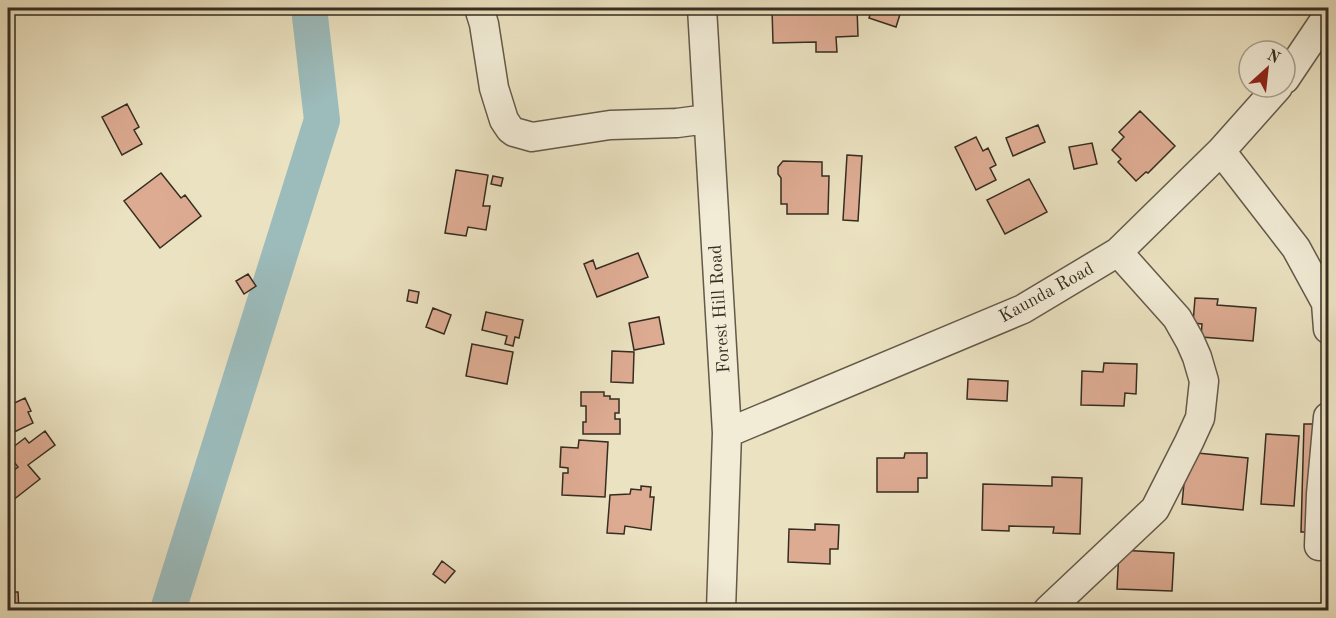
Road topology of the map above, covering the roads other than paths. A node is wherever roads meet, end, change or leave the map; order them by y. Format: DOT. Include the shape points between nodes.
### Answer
graph roads {
  1 [pos="479,8"];
  2 [pos="702,8"];
  3 [pos="1329,15"];
  4 [pos="1297,62"];
  5 [pos="1267,99"];
  6 [pos="707,119"];
  7 [pos="1221,151"];
  8 [pos="1118,252"];
  9 [pos="1329,328"];
  10 [pos="1329,417"];
  11 [pos="727,434"];
  12 [pos="1319,546"];
  13 [pos="721,610"];
  14 [pos="1047,610"];
  1 -- 6 [label="street" via="498,104 507,126 519,135 532,137 610,125"];
  2 -- 6 [label="street, Forest Hill Road"];
  3 -- 4 [label="street"];
  5 -- 7 [label="street, Kaunda Road"];
  6 -- 11 [label="street, Forest Hill Road"];
  7 -- 8 [label="street, Kaunda Road"];
  7 -- 9 [label="street" via="1296,248 1326,303"];
  8 -- 11 [label="street, Kaunda Road" via="1023,309"];
  8 -- 14 [label="street" via="1177,318 1190,341 1204,381 1200,418 1155,509"];
  10 -- 12 [label="street"];
  11 -- 13 [label="street, Forest Hill Road"];
}
